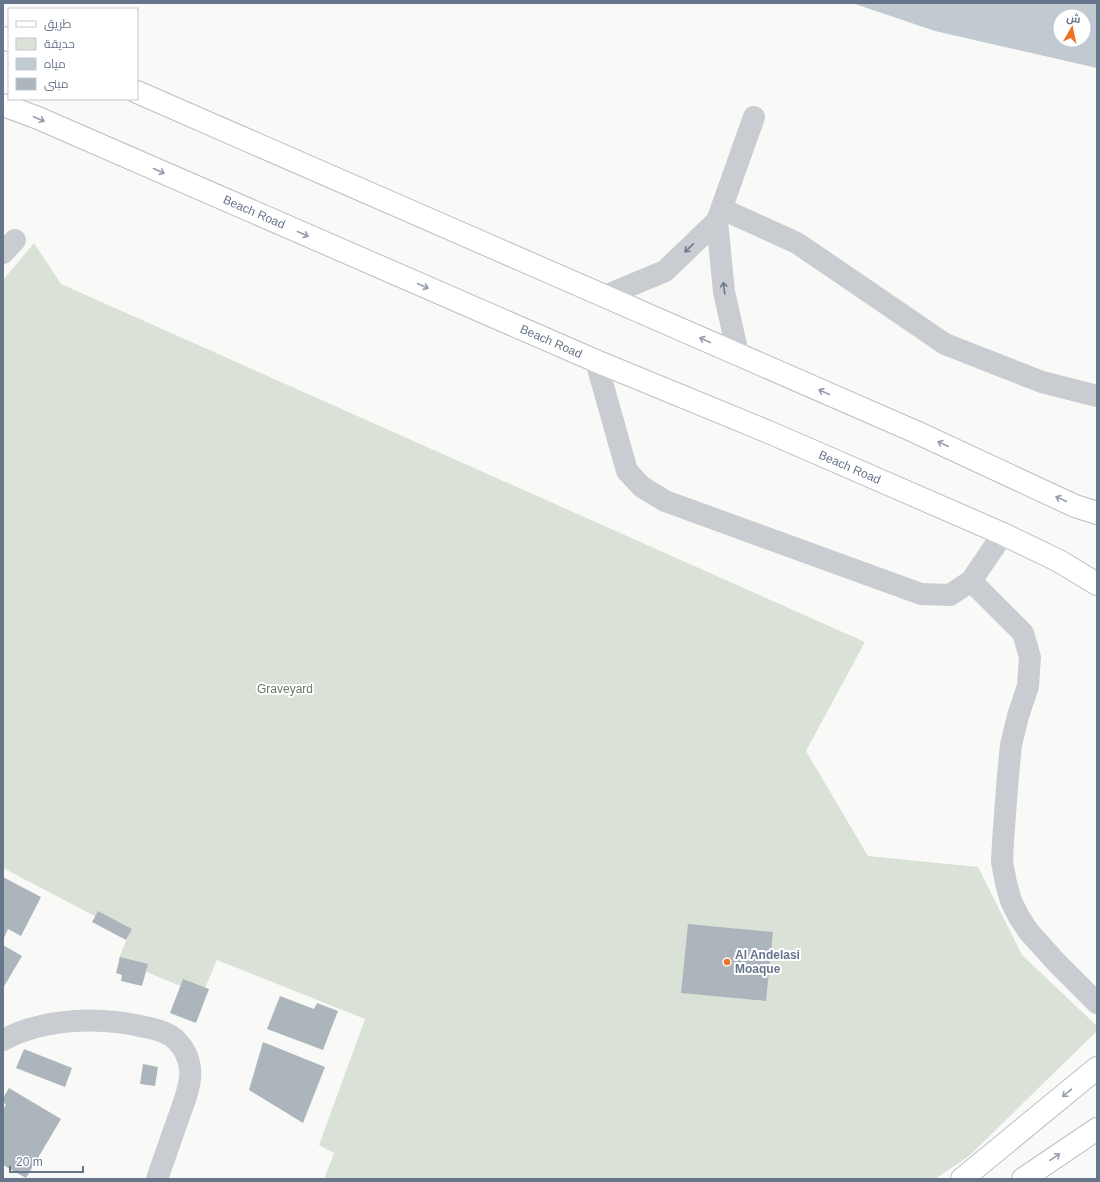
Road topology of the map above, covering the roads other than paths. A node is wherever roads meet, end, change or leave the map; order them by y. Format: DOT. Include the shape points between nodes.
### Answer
graph roads {
  1 [pos="138,92"];
  2 [pos="3,105"];
  3 [pos="754,117"];
  4 [pos="719,215"];
  5 [pos="605,296"];
  6 [pos="738,354"];
  7 [pos="596,361"];
  8 [pos="1097,396"];
  9 [pos="1097,513"];
  10 [pos="1003,534"];
  11 [pos="971,581"];
  12 [pos="1097,584"];
  13 [pos="1097,1003"];
  14 [pos="3,1040"];
  15 [pos="1097,1068"];
  16 [pos="1097,1130"];
  17 [pos="157,1179"];
  18 [pos="962,1179"];
  19 [pos="1023,1179"];
  1 -- 5 [label="main road"];
  2 -- 7 [label="main road, Beach Road, one-way"];
  3 -- 4 [label="street"];
  4 -- 5 [label="street, one-way" via="665,271"];
  6 -- 4 [label="street, one-way" via="724,292"];
  4 -- 8 [label="street" via="797,243 945,344 1042,382"];
  6 -- 5 [label="main road, one-way"];
  9 -- 6 [label="main road, one-way" via="1075,506 916,432"];
  7 -- 10 [label="main road, Beach Road" via="771,433"];
  7 -- 11 [label="street" via="626,471 642,487 664,502 921,594 950,595"];
  10 -- 11 [label="street"];
  10 -- 12 [label="main road, Beach Road" via="1059,561"];
  11 -- 13 [label="street" via="1023,633 1030,657 1028,686 1011,745 1008,775 1002,862 1011,900 1029,932"];
  14 -- 17 [label="street" via="18,1032 74,1021 132,1024 160,1030 175,1039 186,1053 191,1070 188,1088"];
  15 -- 18 [label="main road, one-way"];
  19 -- 16 [label="main road, one-way"];
}
